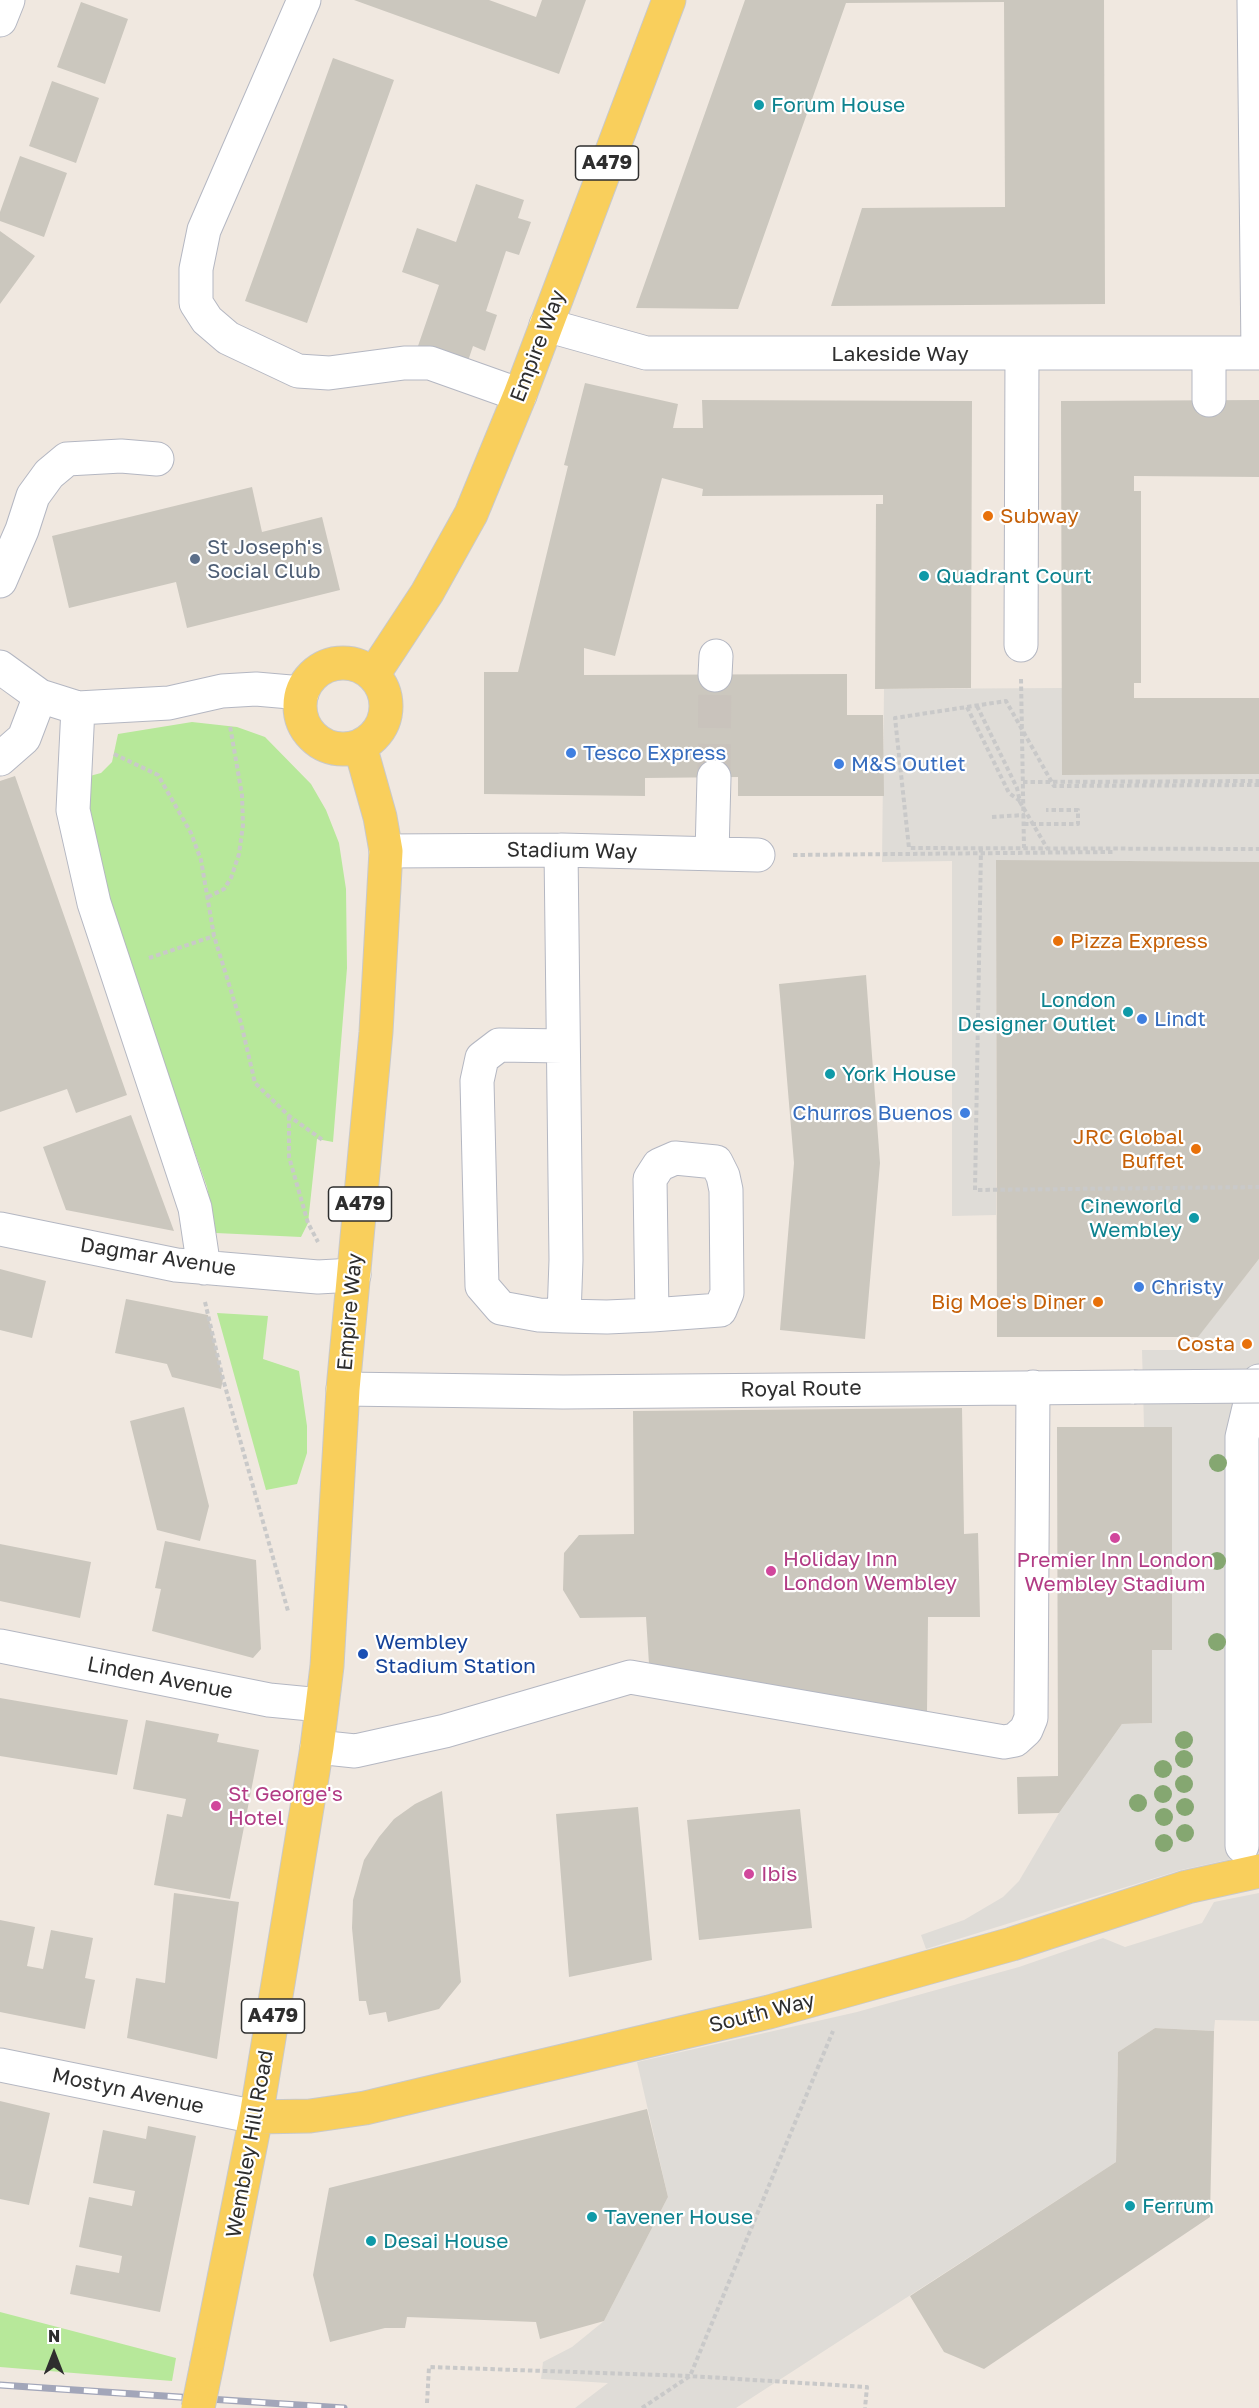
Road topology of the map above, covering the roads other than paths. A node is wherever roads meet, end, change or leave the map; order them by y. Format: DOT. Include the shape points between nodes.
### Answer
graph roads {
  1 [pos="8,0"];
  2 [pos="304,0"];
  3 [pos="669,0"];
  4 [pos="1254,0"];
  5 [pos="0,20"];
  6 [pos="546,326"];
  7 [pos="1022,353"];
  8 [pos="1209,353"];
  9 [pos="1259,353"];
  10 [pos="520,395"];
  11 [pos="1209,400"];
  12 [pos="158,459"];
  13 [pos="0,581"];
  14 [pos="1021,645"];
  15 [pos="0,667"];
  16 [pos="373,675"];
  17 [pos="302,693"];
  18 [pos="40,696"];
  19 [pos="78,708"];
  20 [pos="360,746"];
  21 [pos="0,759"];
  22 [pos="714,777"];
  23 [pos="561,850"];
  24 [pos="386,851"];
  25 [pos="712,854"];
  26 [pos="758,855"];
  27 [pos="563,1046"];
  28 [pos="0,1229"];
  29 [pos="204,1268"];
  30 [pos="354,1275"];
  31 [pos="652,1314"];
  32 [pos="564,1316"];
  33 [pos="1259,1381"];
  34 [pos="1259,1386"];
  35 [pos="1033,1387"];
  36 [pos="343,1389"];
  37 [pos="0,1646"];
  38 [pos="327,1666"];
  39 [pos="321,1705"];
  40 [pos="317,1747"];
  41 [pos="1250,1859"];
  42 [pos="0,2065"];
  43 [pos="256,2117"];
  44 [pos="198,2408"];
  1 -- 5 [label="street"];
  2 -- 10 [label="street" via="204,230 196,269 196,303 207,320 228,338 298,371 329,373 430,363"];
  3 -- 6 [label="main road, Empire Way / A479"];
  4 -- 9 [label="street"];
  6 -- 7 [label="street, Lakeside Way" via="646,353"];
  6 -- 10 [label="main road, Empire Way / A479"];
  7 -- 8 [label="street, Lakeside Way"];
  7 -- 14 [label="street"];
  8 -- 9 [label="street, Lakeside Way"];
  8 -- 11 [label="street"];
  10 -- 16 [label="main road, Empire Way / A479" via="471,514 427,593"];
  12 -- 13 [label="street" via="67,459 49,474 33,496"];
  15 -- 18 [label="street"];
  16 -- 17 [label="main road" via="351,664 327,666 308,681"];
  16 -- 20 [label="main road" via="386,699 386,714 381,727"];
  17 -- 19 [label="street" via="222,691 169,703"];
  17 -- 20 [label="main road" via="302,717 314,738 336,748"];
  18 -- 19 [label="street"];
  18 -- 21 [label="street" via="24,738"];
  19 -- 29 [label="street" via="73,810 94,903 195,1208"];
  20 -- 24 [label="main road, Empire Way / A479"];
  22 -- 25 [label="street"];
  23 -- 24 [label="street, Stadium Way"];
  23 -- 25 [label="street, Stadium Way"];
  23 -- 27 [label="street"];
  24 -- 30 [label="main road, Empire Way / A479" via="376,1032"];
  25 -- 26 [label="street, Stadium Way"];
  27 -- 32 [label="street"];
  27 -- 32 [label="street" via="499,1045 482,1058 477,1081 482,1286 501,1308"];
  28 -- 29 [label="street, Dagmar Avenue"];
  29 -- 30 [label="street, Dagmar Avenue" via="318,1278"];
  30 -- 36 [label="main road, Empire Way / A479"];
  31 -- 31 [label="street" via="720,1310 727,1293 726,1190 716,1162 675,1158 659,1165 650,1179"];
  31 -- 32 [label="street"];
  33 -- 41 [label="street" via="1242,1437"];
  34 -- 35 [label="street, Royal Route, bridge"];
  35 -- 36 [label="street, Royal Route" via="563,1392"];
  35 -- 40 [label="street" via="1031,1718 1026,1730 1015,1740 1004,1742 630,1677 445,1731 355,1751"];
  36 -- 38 [label="main road, Empire Way / A479"];
  37 -- 39 [label="street, Linden Avenue" via="269,1700"];
  38 -- 39 [label="main road, Wembley Hill Road / A479"];
  39 -- 40 [label="main road, Wembley Hill Road / A479"];
  40 -- 43 [label="main road, Wembley Hill Road / A479"];
  41 -- 43 [label="main road, South Way" via="1187,1887 1012,1944 769,2012 365,2108 310,2116"];
  42 -- 43 [label="street, Mostyn Avenue"];
  43 -- 44 [label="main road, Wembley Hill Road / A479, bridge"];
}
